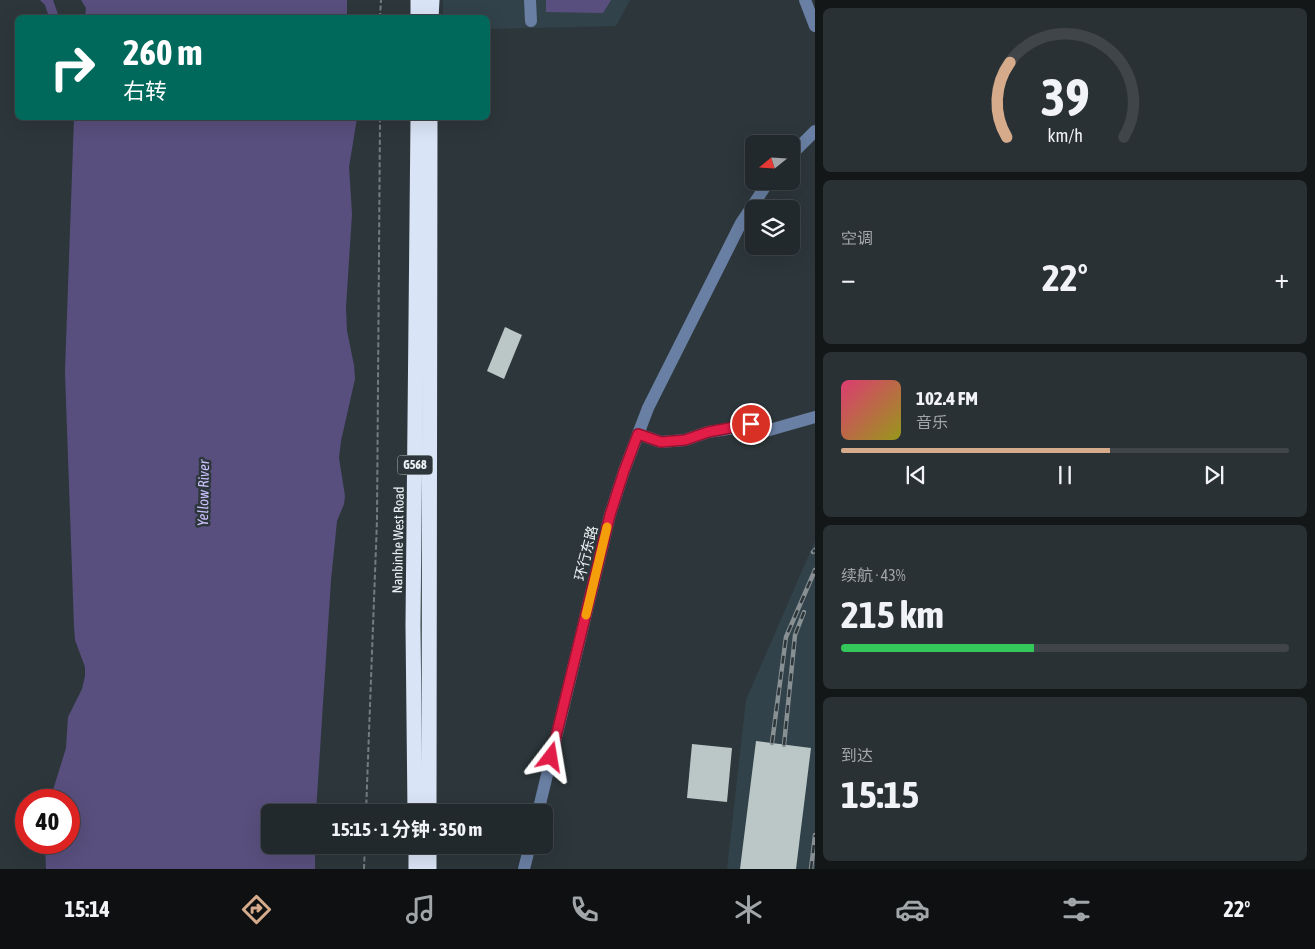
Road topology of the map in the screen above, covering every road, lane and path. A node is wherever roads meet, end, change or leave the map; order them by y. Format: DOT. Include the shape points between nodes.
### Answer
graph roads {
  1 [pos="381,0"];
  2 [pos="418,0"];
  3 [pos="432,0"];
  4 [pos="530,0"];
  5 [pos="805,0"];
  6 [pos="380,15"];
  7 [pos="418,15"];
  8 [pos="431,15"];
  9 [pos="531,21"];
  10 [pos="815,26"];
  11 [pos="380,120"];
  12 [pos="418,120"];
  13 [pos="430,120"];
  14 [pos="815,130"];
  15 [pos="800,146"];
  16 [pos="763,190"];
  17 [pos="815,417"];
  18 [pos="638,434"];
  19 [pos="366,804"];
  20 [pos="415,804"];
  21 [pos="429,804"];
  22 [pos="540,804"];
  23 [pos="365,854"];
  24 [pos="416,854"];
  25 [pos="429,854"];
  26 [pos="528,854"];
  27 [pos="364,869"];
  28 [pos="416,869"];
  29 [pos="429,869"];
  30 [pos="524,869"];
  1 -- 6 [label="path"];
  2 -- 7 [label="highway"];
  3 -- 8 [label="highway"];
  4 -- 9 [label="street"];
  5 -- 10 [label="street"];
  11 -- 19 [label="path" via="377,520"];
  12 -- 20 [label="highway, Nanbinhe West Road / G568" via="413,615"];
  13 -- 21 [label="highway, G568"];
  14 -- 15 [label="street"];
  16 -- 18 [label="street, 环行东路" via="741,223"];
  17 -- 18 [label="street" via="766,431 761,424 708,432 685,440 661,442"];
  18 -- 22 [label="street, 环行东路" via="610,515"];
  23 -- 27 [label="path"];
  24 -- 28 [label="highway"];
  25 -- 29 [label="highway"];
  26 -- 30 [label="street"];
}
